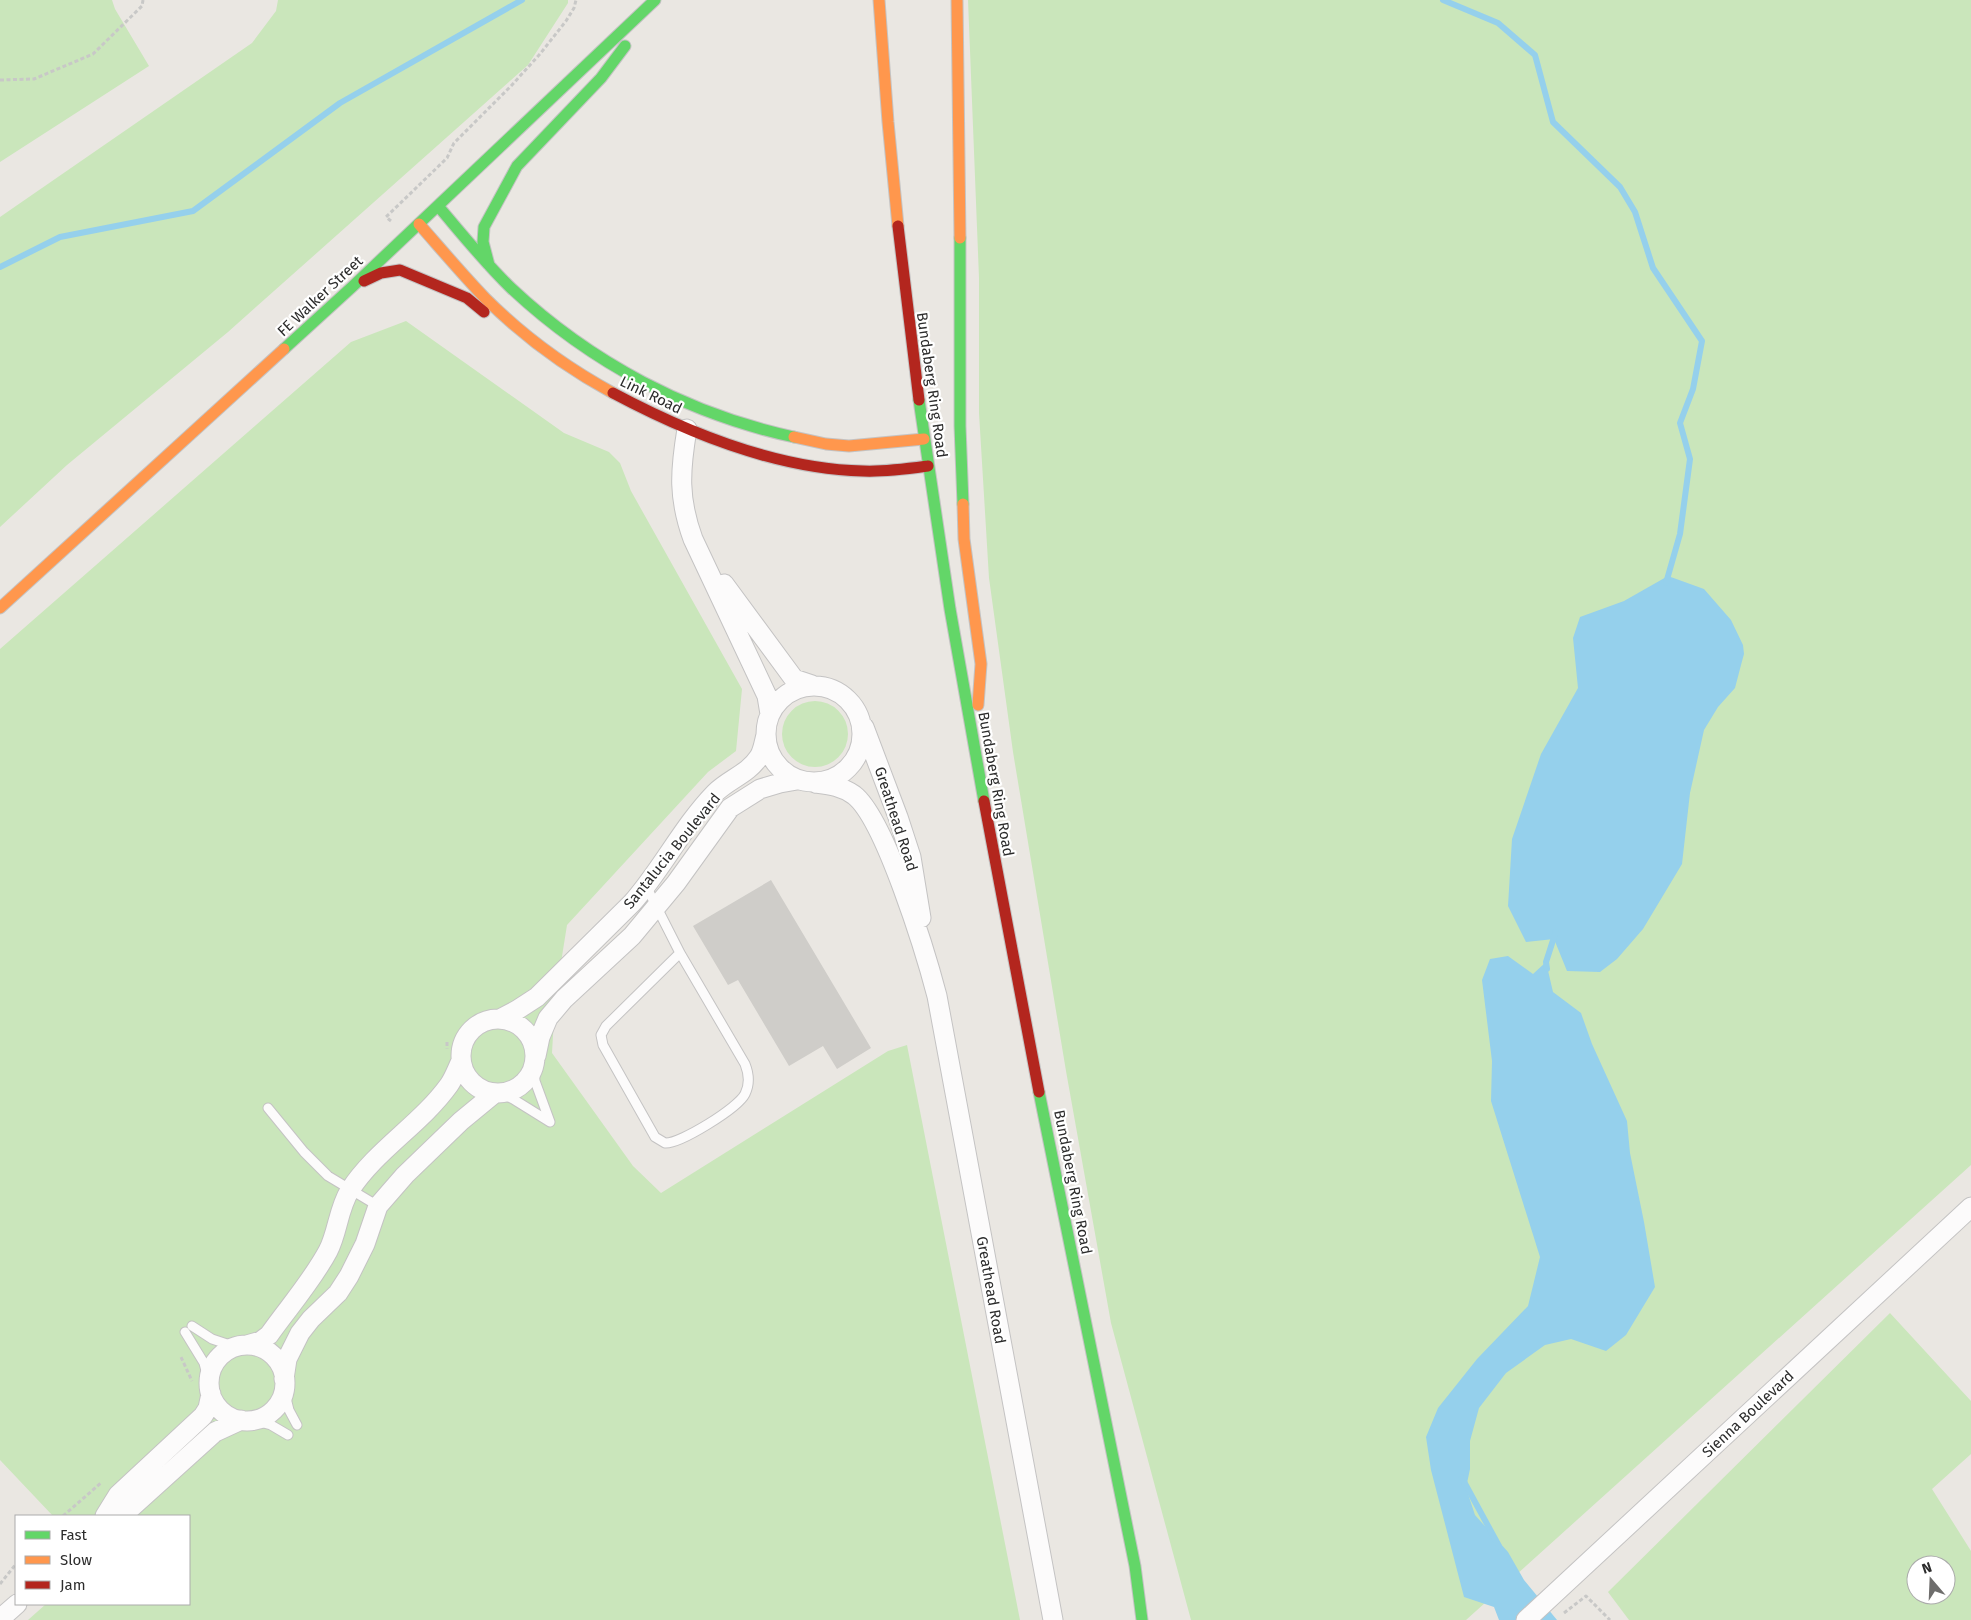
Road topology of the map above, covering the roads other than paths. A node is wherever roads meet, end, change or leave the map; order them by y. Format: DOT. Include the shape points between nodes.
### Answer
graph roads {
  1 [pos="655,0"];
  2 [pos="661,0"];
  3 [pos="879,0"];
  4 [pos="957,0"];
  5 [pos="438,206"];
  6 [pos="419,224"];
  7 [pos="489,265"];
  8 [pos="352,287"];
  9 [pos="570,368"];
  10 [pos="696,408"];
  11 [pos="687,429"];
  12 [pos="924,439"];
  13 [pos="928,466"];
  14 [pos="699,551"];
  15 [pos="0,608"];
  16 [pos="812,685"];
  17 [pos="857,710"];
  18 [pos="770,714"];
  19 [pos="766,735"];
  20 [pos="974,752"];
  21 [pos="806,781"];
  22 [pos="646,886"];
  23 [pos="657,908"];
  24 [pos="680,953"];
  25 [pos="928,960"];
  26 [pos="500,1019"];
  27 [pos="461,1061"];
  28 [pos="535,1062"];
  29 [pos="498,1093"];
  30 [pos="268,1108"];
  31 [pos="350,1191"];
  32 [pos="378,1206"];
  33 [pos="1971,1207"];
  34 [pos="241,1346"];
  35 [pos="284,1384"];
  36 [pos="204,1386"];
  37 [pos="247,1420"];
  38 [pos="297,1425"];
  39 [pos="288,1435"];
  40 [pos="105,1515"];
  41 [pos="123,1515"];
  42 [pos="1134,1566"];
  43 [pos="16,1605"];
  44 [pos="0,1620"];
  45 [pos="1053,1620"];
  46 [pos="1142,1620"];
  47 [pos="1152,1620"];
  48 [pos="1526,1620"];
  1 -- 5 [label="main road, FE Walker Street"];
  2 -- 7 [label="main road" via="601,78 517,166 484,228 482,248"];
  3 -- 12 [label="main road, Bundaberg Ring Road" via="902,278"];
  4 -- 20 [label="main road" via="960,436 964,539 980,664"];
  5 -- 6 [label="main road, FE Walker Street"];
  5 -- 7 [label="main road, Link Road"];
  6 -- 8 [label="main road, FE Walker Street"];
  6 -- 9 [label="main road, Link Road" via="508,319"];
  7 -- 10 [label="main road, Link Road" via="540,314 575,341 626,374"];
  8 -- 9 [label="main road" via="378,273 400,270 467,298 524,347"];
  8 -- 15 [label="main road, FE Walker Street"];
  9 -- 11 [label="main road, Link Road" via="642,409"];
  10 -- 11 [label="main road"];
  10 -- 12 [label="main road, Link Road" via="770,432 815,442 847,446"];
  11 -- 13 [label="main road, Link Road" via="744,449 818,466 886,471"];
  11 -- 14 [label="street, Greathead Road" via="681,476 683,502"];
  12 -- 13 [label="main road, Bundaberg Ring Road"];
  13 -- 20 [label="main road, Bundaberg Ring Road"];
  14 -- 16 [label="street, Greathead Road" via="794,679"];
  14 -- 18 [label="street, Greathead Road" via="767,696"];
  16 -- 17 [label="street, Greathead Road" via="838,691"];
  16 -- 18 [label="street, Greathead Road" via="787,694"];
  17 -- 21 [label="street, Greathead Road" via="863,734 857,758 846,771 831,780"];
  17 -- 25 [label="street, Greathead Road" via="911,857"];
  18 -- 19 [label="street, Greathead Road"];
  19 -- 21 [label="street, Greathead Road" via="774,762 785,773"];
  19 -- 22 [label="street, Santalucia Boulevard" via="761,755 752,767 716,793"];
  20 -- 42 [label="main road, Bundaberg Ring Road"];
  21 -- 23 [label="street, Santalucia Boulevard" via="760,789 730,808"];
  21 -- 25 [label="street, Greathead Road" via="840,786 855,796 871,815 893,864"];
  22 -- 23 [label="lane"];
  22 -- 26 [label="street, Santalucia Boulevard" via="537,997"];
  23 -- 24 [label="lane"];
  23 -- 28 [label="street, Santalucia Boulevard" via="548,1018"];
  24 -- 24 [label="lane" via="744,1064 749,1079 744,1095 733,1108 677,1142 665,1144 655,1137 601,1035 606,1026"];
  25 -- 45 [label="street, Greathead Road"];
  26 -- 27 [label="street" via="482,1022 468,1034"];
  26 -- 28 [label="street" via="521,1026 529,1034 534,1045"];
  27 -- 29 [label="street" via="464,1071 478,1087"];
  27 -- 31 [label="street" via="438,1098"];
  28 -- 29 [label="street" via="528,1078 520,1086"];
  28 -- 29 [label="lane" via="535,1081 552,1125"];
  29 -- 32 [label="street" via="460,1121"];
  30 -- 31 [label="lane" via="316,1165"];
  31 -- 32 [label="lane"];
  31 -- 34 [label="street" via="334,1237 319,1266 269,1335 261,1341"];
  32 -- 35 [label="street" via="365,1244 349,1276 338,1293 300,1333 287,1359"];
  33 -- 48 [label="street, Sienna Boulevard"];
  34 -- 35 [label="street" via="268,1352 276,1359 282,1368"];
  34 -- 36 [label="street" via="225,1352 216,1360"];
  34 -- 36 [label="lane" via="188,1329 204,1363"];
  35 -- 37 [label="street" via="280,1401 273,1410"];
  35 -- 38 [label="lane" via="288,1410"];
  36 -- 37 [label="street" via="222,1412 231,1418"];
  36 -- 40 [label="street" via="208,1408 203,1416 118,1495"];
  37 -- 39 [label="lane" via="271,1425"];
  37 -- 41 [label="street" via="215,1432"];
  42 -- 46 [label="main road, Bundaberg Ring Road"];
  42 -- 47 [label="main road, Bundaberg Ring Road"];
  43 -- 44 [label="street"];
}
